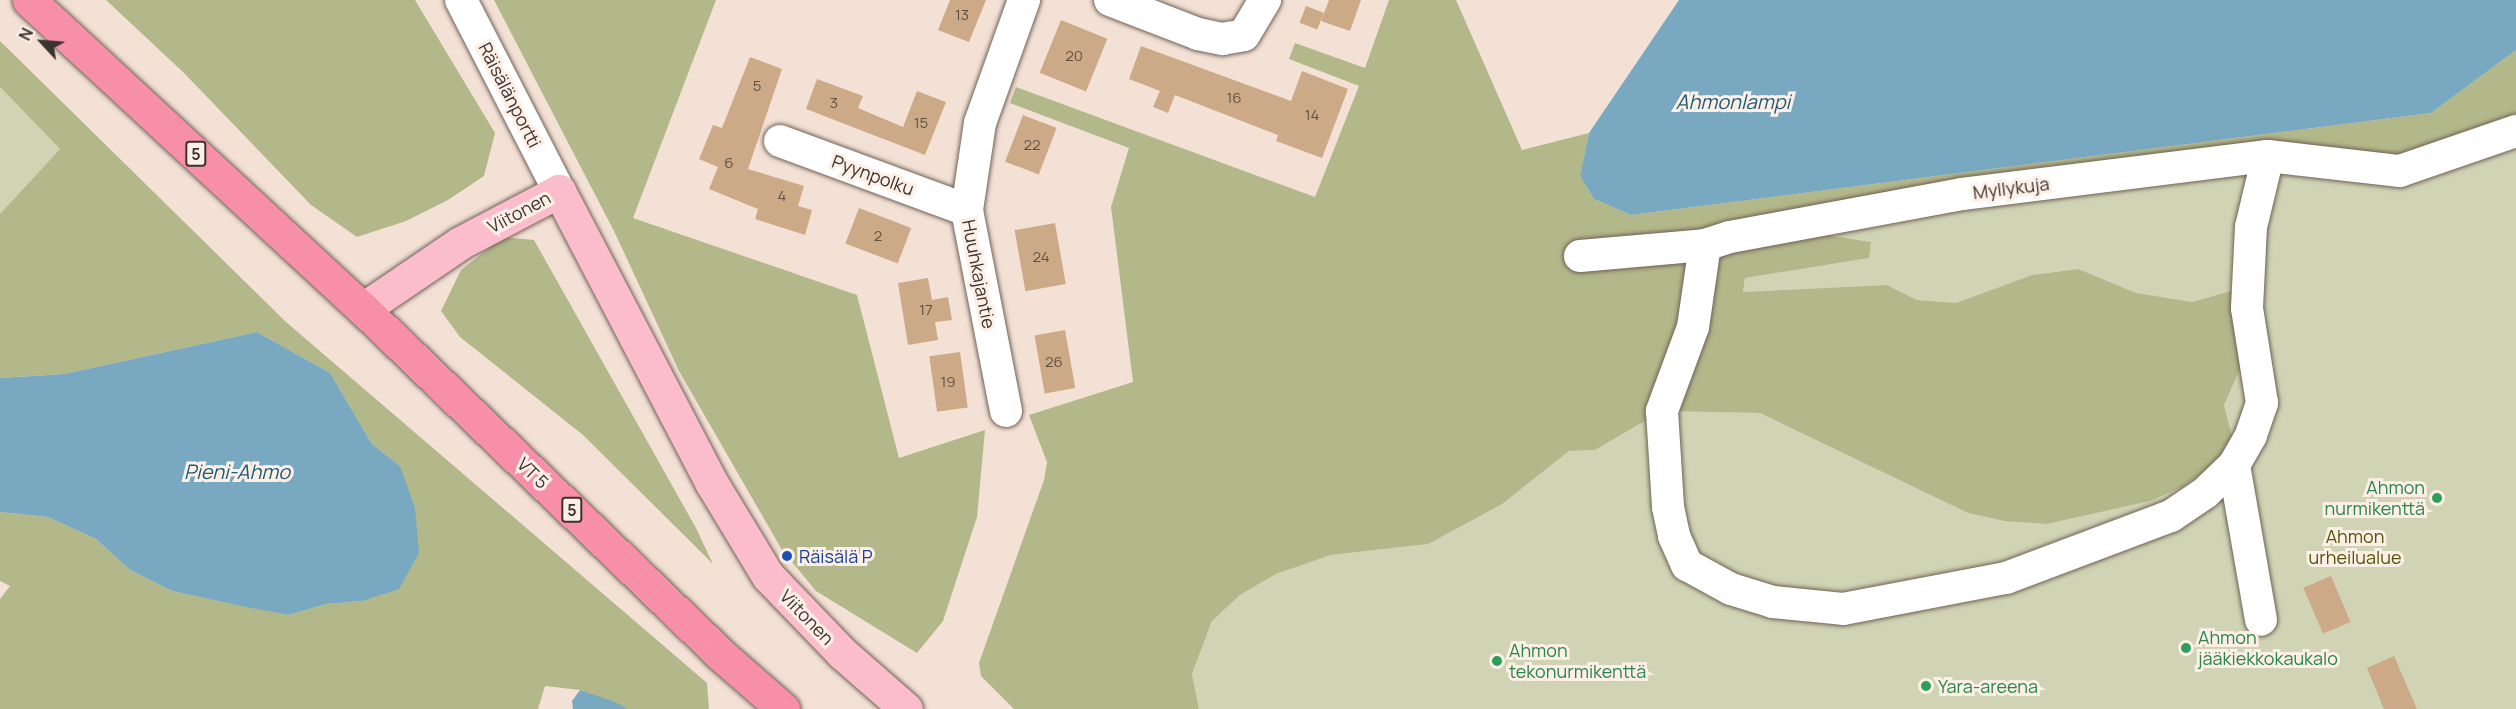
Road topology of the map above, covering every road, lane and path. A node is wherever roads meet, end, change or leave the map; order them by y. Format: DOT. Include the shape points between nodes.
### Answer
graph roads {
  1 [pos="29,0"];
  2 [pos="461,0"];
  3 [pos="1024,0"];
  4 [pos="1110,0"];
  5 [pos="1265,0"];
  6 [pos="2516,131"];
  7 [pos="780,141"];
  8 [pos="2268,156"];
  9 [pos="559,191"];
  10 [pos="967,210"];
  11 [pos="1705,245"];
  12 [pos="1580,255"];
  13 [pos="363,309"];
  14 [pos="1006,411"];
  15 [pos="2234,465"];
  16 [pos="2261,620"];
  17 [pos="783,709"];
  18 [pos="906,709"];
  1 -- 13 [label="highway, 5"];
  2 -- 9 [label="street, Räisälänportti"];
  3 -- 10 [label="street, Huuhkajantie" via="980,123"];
  4 -- 5 [label="street" via="1198,34 1222,39 1244,35"];
  6 -- 8 [label="street, Myllykuja" via="2400,171"];
  7 -- 10 [label="street, Pyynpolku"];
  8 -- 11 [label="street, Myllykuja" via="1962,194"];
  8 -- 15 [label="street" via="2251,227 2247,308 2262,403 2251,435"];
  9 -- 13 [label="main road, Viitonen" via="460,243"];
  9 -- 18 [label="main road, Viitonen" via="711,482 768,576 833,645"];
  10 -- 14 [label="street, Huuhkajantie"];
  11 -- 12 [label="street, Myllykuja"];
  11 -- 15 [label="street" via="1693,327 1662,411 1668,507 1674,536 1687,565 1731,589 1773,602 1843,609 2006,578 2171,516 2205,493"];
  13 -- 17 [label="highway, VT 5 / 5" via="720,654"];
  15 -- 16 [label="street"];
}
